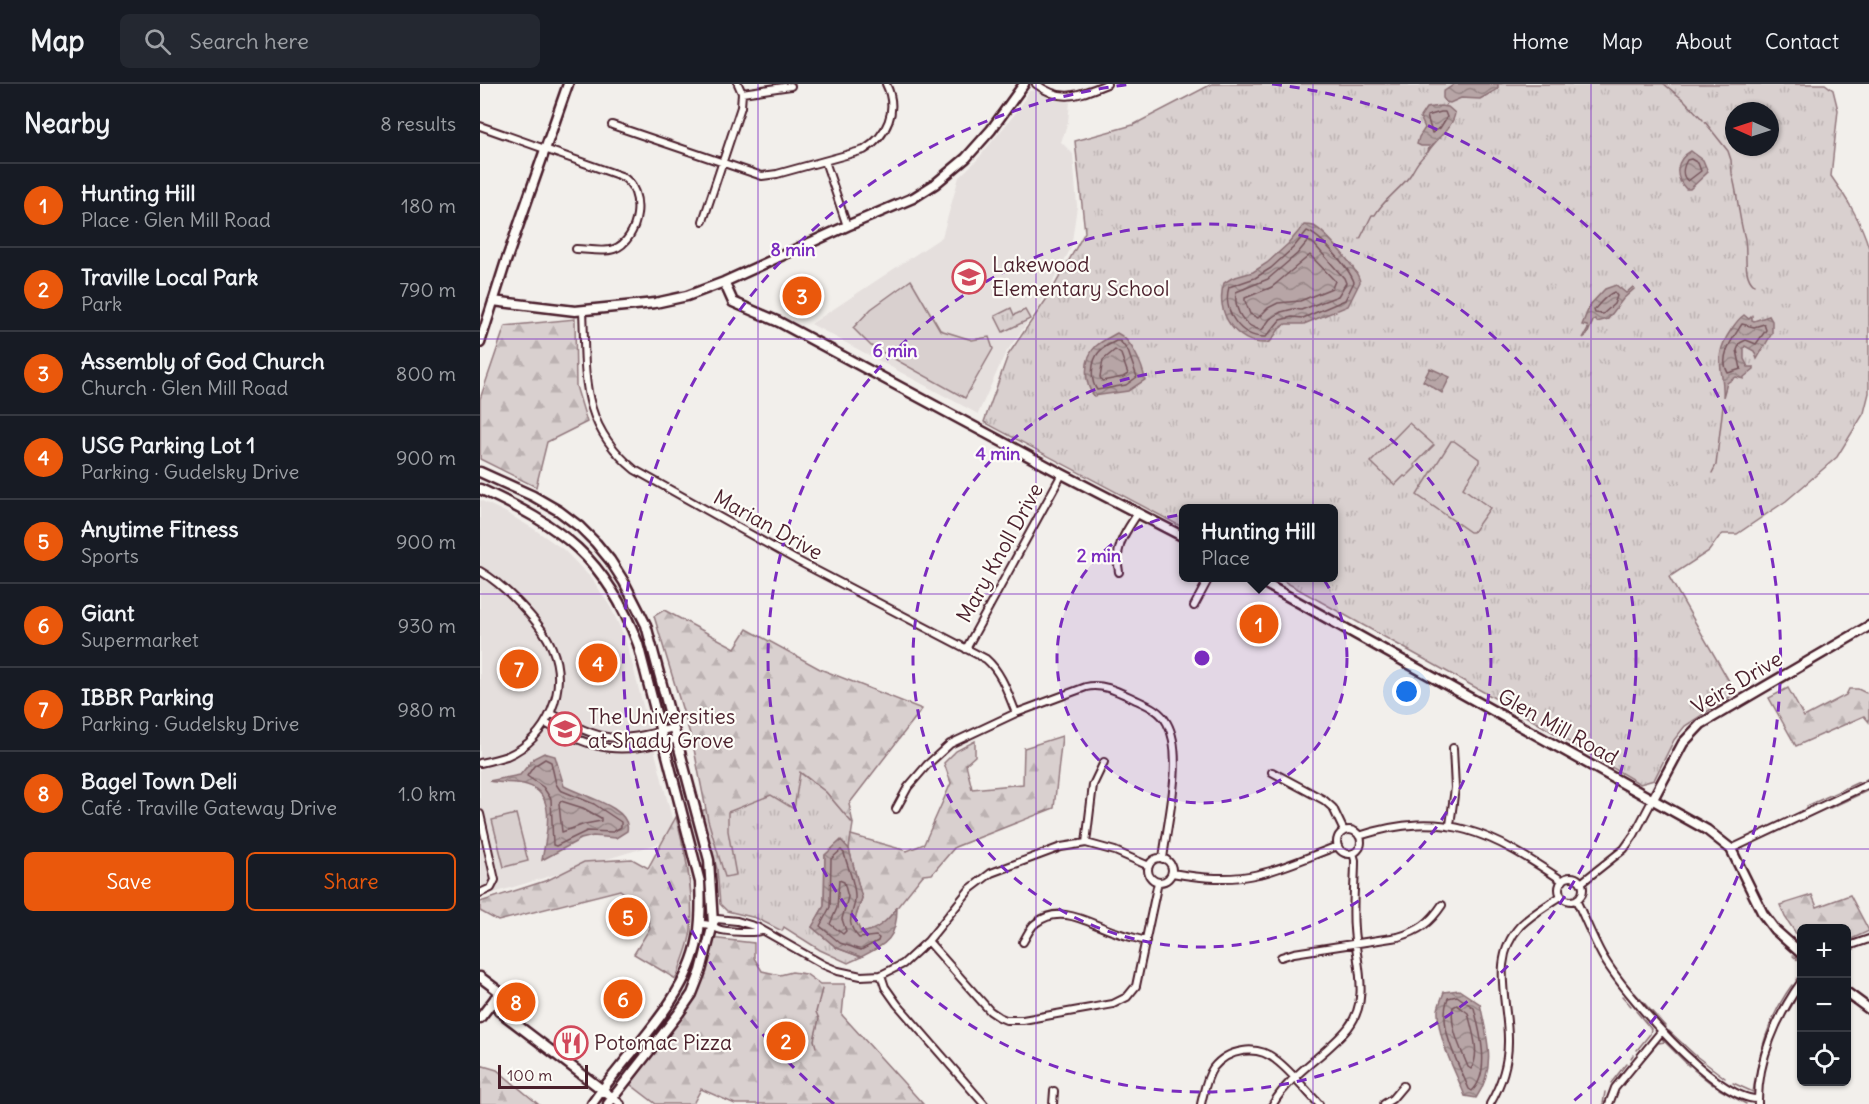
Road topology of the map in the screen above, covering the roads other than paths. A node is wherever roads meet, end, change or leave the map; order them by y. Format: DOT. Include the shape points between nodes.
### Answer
graph roads {
  1 [pos="568,84"];
  2 [pos="738,84"];
  3 [pos="886,84"];
  4 [pos="1024,84"];
  5 [pos="1036,84"];
  6 [pos="1107,84"];
  7 [pos="791,86"];
  8 [pos="742,93"];
  9 [pos="612,125"];
  10 [pos="480,126"];
  11 [pos="545,148"];
  12 [pos="825,161"];
  13 [pos="722,163"];
  14 [pos="703,221"];
  15 [pos="847,226"];
  16 [pos="576,249"];
  17 [pos="724,282"];
  18 [pos="493,301"];
  19 [pos="584,310"];
  20 [pos="480,343"];
  21 [pos="480,472"];
  22 [pos="1062,474"];
  23 [pos="480,489"];
  24 [pos="1138,513"];
  25 [pos="1179,534"];
  26 [pos="480,571"];
  27 [pos="1119,572"];
  28 [pos="1207,582"];
  29 [pos="1262,582"];
  30 [pos="1194,606"];
  31 [pos="1869,626"];
  32 [pos="966,649"];
  33 [pos="550,713"];
  34 [pos="1016,713"];
  35 [pos="545,723"];
  36 [pos="673,728"];
  37 [pos="660,732"];
  38 [pos="676,739"];
  39 [pos="662,743"];
  40 [pos="1453,748"];
  41 [pos="1104,762"];
  42 [pos="480,763"];
  43 [pos="1272,772"];
  44 [pos="1869,784"];
  45 [pos="1653,799"];
  46 [pos="896,809"];
  47 [pos="480,814"];
  48 [pos="1450,825"];
  49 [pos="1344,831"];
  50 [pos="1359,836"];
  51 [pos="1086,843"];
  52 [pos="1338,846"];
  53 [pos="1731,849"];
  54 [pos="1353,853"];
  55 [pos="1163,858"];
  56 [pos="1149,866"];
  57 [pos="1172,873"];
  58 [pos="1563,881"];
  59 [pos="1158,882"];
  60 [pos="1581,883"];
  61 [pos="480,893"];
  62 [pos="1561,896"];
  63 [pos="1576,900"];
  64 [pos="1442,905"];
  65 [pos="700,924"];
  66 [pos="713,924"];
  67 [pos="1869,939"];
  68 [pos="928,941"];
  69 [pos="1146,941"];
  70 [pos="1023,942"];
  71 [pos="1355,943"];
  72 [pos="1851,945"];
  73 [pos="1797,949"];
  74 [pos="1281,957"];
  75 [pos="881,975"];
  76 [pos="480,977"];
  77 [pos="1797,989"];
  78 [pos="1851,996"];
  79 [pos="495,998"];
  80 [pos="1869,1009"];
  81 [pos="499,1011"];
  82 [pos="483,1015"];
  83 [pos="1661,1032"];
  84 [pos="1295,1079"];
  85 [pos="1404,1086"];
  86 [pos="602,1091"];
  87 [pos="1054,1091"];
  88 [pos="610,1101"];
  89 [pos="1758,1102"];
  90 [pos="592,1104"];
  91 [pos="621,1104"];
  92 [pos="984,1104"];
  93 [pos="1053,1104"];
  94 [pos="1201,1104"];
  95 [pos="1273,1104"];
  96 [pos="1319,1104"];
  97 [pos="1384,1104"];
  98 [pos="1490,1104"];
  99 [pos="1609,1104"];
  1 -- 11 [label="main road"];
  2 -- 8 [label="street"];
  3 -- 12 [label="street" via="892,110 884,133 864,150"];
  4 -- 15 [label="main road" via="991,130 952,171 914,198"];
  5 -- 6 [label="street" via="1046,92 1073,97"];
  7 -- 8 [label="street"];
  8 -- 13 [label="street"];
  9 -- 13 [label="street"];
  10 -- 11 [label="street"];
  11 -- 16 [label="street" via="621,176 633,185 638,197 630,235 624,244 609,251"];
  11 -- 18 [label="main road"];
  12 -- 13 [label="street" via="762,176"];
  12 -- 15 [label="street"];
  13 -- 14 [label="street"];
  15 -- 17 [label="main road"];
  17 -- 19 [label="main road" via="655,303"];
  17 -- 22 [label="main road" via="737,304 779,322"];
  18 -- 19 [label="main road"];
  18 -- 20 [label="main road"];
  19 -- 32 [label="street, Marian Drive" via="587,394 597,424 620,457 635,470 796,560"];
  21 -- 36 [label="main road" via="559,511 580,527 610,560 646,625"];
  22 -- 24 [label="main road"];
  22 -- 32 [label="street, Mary Knoll Drive"];
  23 -- 37 [label="main road" via="522,508 555,530 602,574 632,627"];
  24 -- 25 [label="main road"];
  24 -- 27 [label="street" via="1118,548"];
  26 -- 33 [label="street" via="524,610 552,646 558,685"];
  28 -- 30 [label="street"];
  29 -- 45 [label="main road, Glen Mill Road"];
  31 -- 45 [label="main road, Veirs Drive" via="1701,724 1683,742"];
  32 -- 34 [label="street, Marian Drive" via="994,666"];
  33 -- 35 [label="street"];
  33 -- 37 [label="street" via="600,737 628,739"];
  34 -- 46 [label="street" via="950,744 908,787"];
  34 -- 55 [label="street" via="1093,685 1113,689 1155,709 1167,721 1175,742"];
  35 -- 39 [label="street" via="581,742 607,749 628,750"];
  35 -- 42 [label="street" via="514,752"];
  36 -- 37 [label="street"];
  36 -- 38 [label="main road"];
  37 -- 39 [label="main road"];
  38 -- 39 [label="street"];
  38 -- 66 [label="main road" via="709,860"];
  39 -- 65 [label="main road" via="696,861"];
  40 -- 48 [label="street" via="1455,788"];
  41 -- 51 [label="street" via="1093,784"];
  43 -- 49 [label="street" via="1324,800 1338,815"];
  44 -- 53 [label="street"];
  45 -- 53 [label="main road, Glen Mill Road" via="1707,830"];
  45 -- 60 [label="street" via="1624,849"];
  47 -- 61 [label="street" via="495,879 491,888"];
  48 -- 50 [label="street" via="1398,825"];
  48 -- 58 [label="street" via="1490,838"];
  49 -- 50 [label="street" via="1351,830"];
  49 -- 52 [label="street" via="1338,836"];
  50 -- 54 [label="street" via="1359,848"];
  51 -- 56 [label="street"];
  51 -- 68 [label="street" via="1061,847 981,879"];
  52 -- 54 [label="street" via="1342,852"];
  52 -- 57 [label="street" via="1261,874 1209,878"];
  53 -- 73 [label="main road, Glen Mill Road" via="1764,914"];
  54 -- 71 [label="street"];
  55 -- 56 [label="street"];
  55 -- 57 [label="street"];
  56 -- 59 [label="street" via="1149,875"];
  57 -- 59 [label="street" via="1165,882"];
  58 -- 60 [label="street" via="1573,878"];
  58 -- 62 [label="street"];
  59 -- 69 [label="street"];
  60 -- 63 [label="street" via="1583,891"];
  62 -- 63 [label="street"];
  62 -- 98 [label="street" via="1526,920 1507,947 1502,981 1508,1052"];
  63 -- 83 [label="street" via="1601,954"];
  64 -- 71 [label="street" via="1432,920 1414,932"];
  65 -- 66 [label="street"];
  65 -- 86 [label="main road" via="686,973 673,998"];
  66 -- 75 [label="street" via="717,919 757,927 838,971"];
  66 -- 88 [label="main road" via="692,994"];
  67 -- 72 [label="street"];
  68 -- 69 [label="street" via="990,1011 1013,1020 1121,1001 1136,986"];
  68 -- 75 [label="street" via="903,964"];
  69 -- 70 [label="street" via="1065,915 1036,922"];
  71 -- 74 [label="street"];
  71 -- 84 [label="street" via="1361,991 1354,1017 1342,1035"];
  75 -- 92 [label="street" via="897,1004"];
  76 -- 79 [label="main road" via="500,992"];
  77 -- 89 [label="street" via="1772,1034"];
  78 -- 80 [label="main road"];
  79 -- 81 [label="main road"];
  79 -- 82 [label="main road"];
  81 -- 82 [label="main road"];
  81 -- 86 [label="main road"];
  83 -- 89 [label="street" via="1731,1090"];
  83 -- 99 [label="street" via="1615,1088"];
  84 -- 94 [label="street" via="1275,1059 1259,1051 1239,1051 1213,1068"];
  84 -- 95 [label="street"];
  84 -- 96 [label="street"];
  85 -- 97 [label="street"];
  86 -- 88 [label="main road"];
  86 -- 90 [label="main road"];
  87 -- 93 [label="street"];
  88 -- 91 [label="street"];
}
